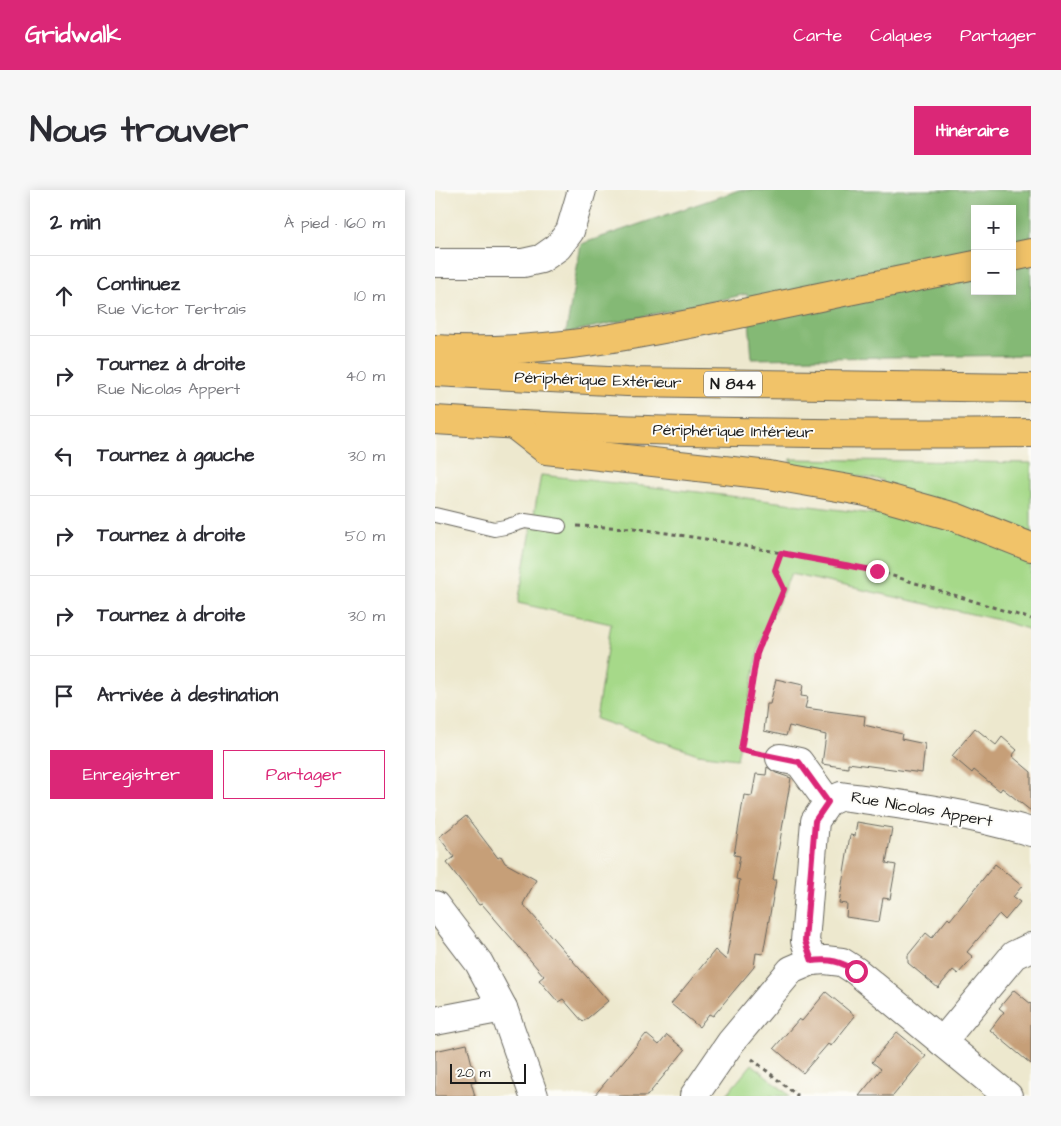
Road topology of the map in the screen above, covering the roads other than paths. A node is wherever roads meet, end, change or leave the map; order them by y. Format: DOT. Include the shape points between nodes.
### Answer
graph roads {
  1 [pos="582,190"];
  2 [pos="1031,253"];
  3 [pos="1016,256"];
  4 [pos="435,263"];
  5 [pos="971,266"];
  6 [pos="435,349"];
  7 [pos="435,372"];
  8 [pos="1031,388"];
  9 [pos="435,420"];
  10 [pos="513,425"];
  11 [pos="1031,434"];
  12 [pos="435,515"];
  13 [pos="559,526"];
  14 [pos="1031,547"];
  15 [pos="780,758"];
  16 [pos="828,802"];
  17 [pos="1031,832"];
  18 [pos="435,905"];
  19 [pos="1031,947"];
  20 [pos="812,961"];
  21 [pos="503,1008"];
  22 [pos="435,1021"];
  23 [pos="942,1042"];
  24 [pos="534,1096"];
  25 [pos="694,1096"];
  26 [pos="1008,1096"];
  1 -- 4 [label="street" via="570,231 558,247 541,259 523,264"];
  2 -- 3 [label="highway"];
  5 -- 6 [label="highway" via="648,332 495,352"];
  7 -- 8 [label="highway, Périphérique Extérieur / N 844" via="627,382"];
  9 -- 10 [label="highway, Périphérique Intérieur"];
  10 -- 11 [label="highway, Périphérique Intérieur"];
  10 -- 14 [label="highway" via="546,450 769,475 866,492 955,517"];
  12 -- 13 [label="lane" via="494,529 525,520"];
  15 -- 16 [label="street" via="799,762"];
  16 -- 17 [label="street, Rue Nicolas Appert" via="841,796 951,812"];
  16 -- 20 [label="street, Rue Nicolas Appert" via="815,821 805,941"];
  18 -- 21 [label="street" via="479,964"];
  19 -- 23 [label="street" via="1014,955"];
  20 -- 23 [label="street" via="842,962 849,966"];
  20 -- 25 [label="street" via="791,970 731,1042"];
  21 -- 22 [label="street"];
  21 -- 24 [label="street"];
  23 -- 26 [label="street"];
}
